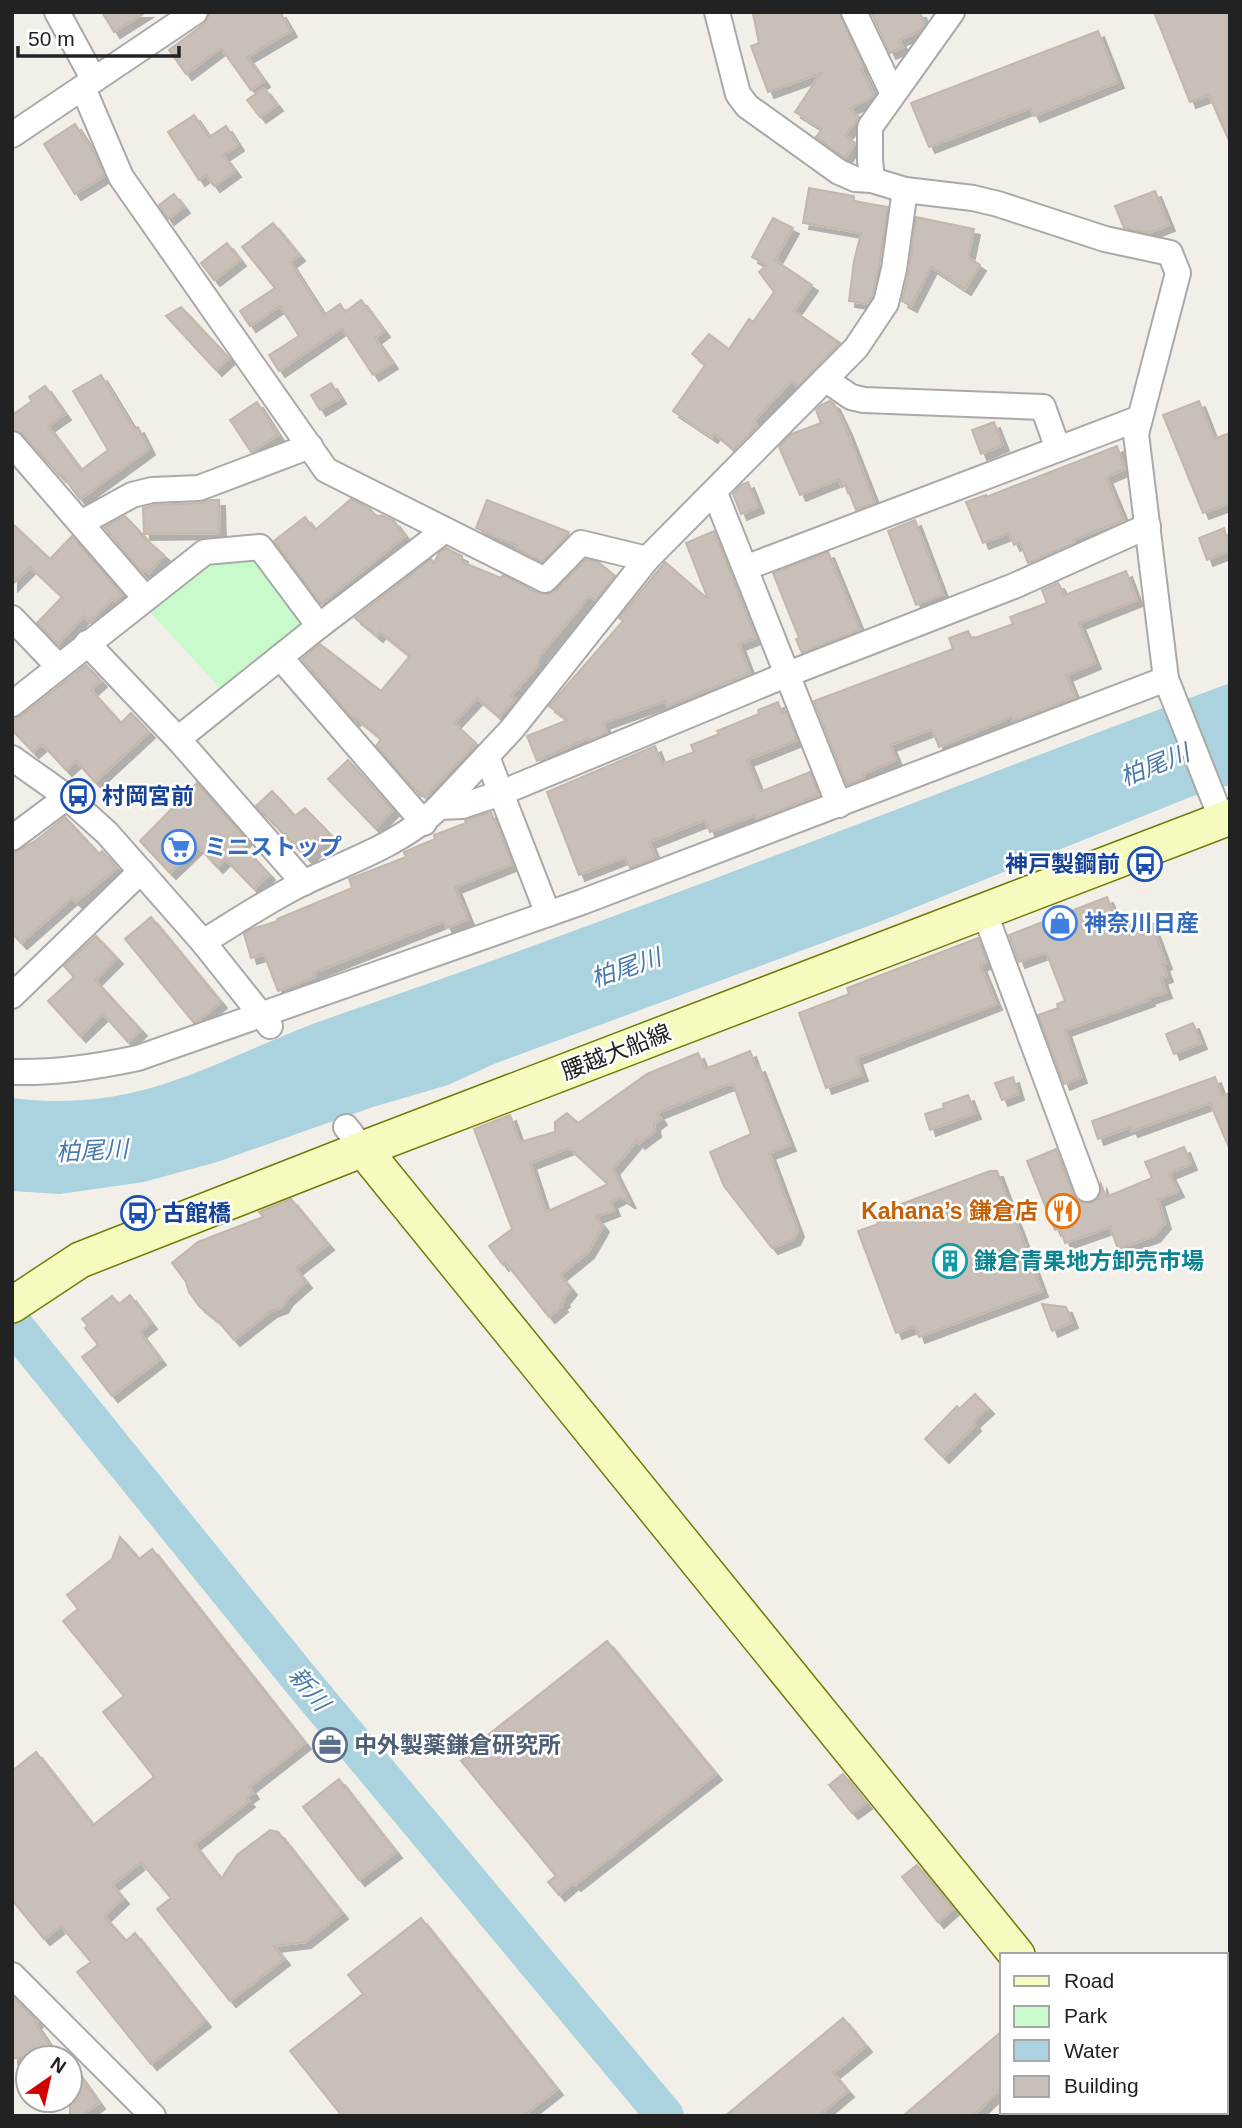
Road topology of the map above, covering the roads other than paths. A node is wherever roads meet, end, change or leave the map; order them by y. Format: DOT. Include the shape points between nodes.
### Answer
graph roads {
  1 [pos="57,12"];
  2 [pos="195,12"];
  3 [pos="717,12"];
  4 [pos="854,12"];
  5 [pos="952,12"];
  6 [pos="88,84"];
  7 [pos="893,94"];
  8 [pos="12,135"];
  9 [pos="872,180"];
  10 [pos="905,190"];
  11 [pos="825,379"];
  12 [pos="1140,418"];
  13 [pos="12,444"];
  14 [pos="310,446"];
  15 [pos="1058,449"];
  16 [pos="715,493"];
  17 [pos="81,523"];
  18 [pos="1149,526"];
  19 [pos="445,530"];
  20 [pos="648,559"];
  21 [pos="746,568"];
  22 [pos="145,598"];
  23 [pos="12,618"];
  24 [pos="319,626"];
  25 [pos="87,643"];
  26 [pos="279,657"];
  27 [pos="58,666"];
  28 [pos="788,674"];
  29 [pos="1168,685"];
  30 [pos="12,704"];
  31 [pos="178,739"];
  32 [pos="487,757"];
  33 [pos="12,758"];
  34 [pos="501,793"];
  35 [pos="66,797"];
  36 [pos="839,805"];
  37 [pos="1222,812"];
  38 [pos="431,815"];
  39 [pos="12,838"];
  40 [pos="141,871"];
  41 [pos="304,883"];
  42 [pos="984,911"];
  43 [pos="548,914"];
  44 [pos="203,942"];
  45 [pos="12,996"];
  46 [pos="266,1022"];
  47 [pos="12,1072"];
  48 [pos="355,1138"];
  49 [pos="1087,1189"];
  50 [pos="15,1303"];
  51 [pos="1015,1953"];
  52 [pos="12,1975"];
  53 [pos="153,2116"];
  1 -- 6 [label="street"];
  2 -- 6 [label="street"];
  3 -- 9 [label="street" via="738,94 747,106 839,172"];
  4 -- 7 [label="street"];
  5 -- 7 [label="street"];
  6 -- 8 [label="street"];
  6 -- 14 [label="street" via="121,177"];
  7 -- 9 [label="street" via="870,127"];
  9 -- 10 [label="street"];
  10 -- 11 [label="street" via="886,303 856,348"];
  10 -- 12 [label="street" via="973,198 1105,239 1170,253 1178,273"];
  11 -- 15 [label="street" via="851,397 864,400 1043,407"];
  11 -- 16 [label="street"];
  12 -- 15 [label="street"];
  12 -- 18 [label="street" via="1136,434"];
  13 -- 17 [label="street"];
  14 -- 17 [label="street" via="199,488 132,495"];
  14 -- 19 [label="street" via="326,470"];
  15 -- 21 [label="street"];
  16 -- 20 [label="street"];
  16 -- 21 [label="street"];
  17 -- 22 [label="street"];
  18 -- 28 [label="street" via="1001,591"];
  18 -- 29 [label="street"];
  19 -- 20 [label="street" via="545,580 581,543"];
  19 -- 24 [label="street"];
  20 -- 32 [label="street"];
  21 -- 28 [label="street"];
  22 -- 24 [label="street" via="205,552 260,547"];
  22 -- 25 [label="street"];
  23 -- 27 [label="street"];
  24 -- 26 [label="street"];
  25 -- 27 [label="street"];
  25 -- 31 [label="street"];
  26 -- 31 [label="street"];
  26 -- 38 [label="street"];
  27 -- 30 [label="street"];
  28 -- 34 [label="street"];
  28 -- 36 [label="street"];
  29 -- 36 [label="street"];
  29 -- 37 [label="street"];
  31 -- 41 [label="street"];
  32 -- 34 [label="street"];
  32 -- 38 [label="street"];
  33 -- 35 [label="street"];
  34 -- 38 [label="street"];
  34 -- 43 [label="street"];
  35 -- 39 [label="street"];
  35 -- 40 [label="street"];
  36 -- 43 [label="street"];
  37 -- 42 [label="main road, 腰越大船線"];
  38 -- 41 [label="street"];
  40 -- 44 [label="street"];
  40 -- 45 [label="street"];
  41 -- 44 [label="street"];
  42 -- 48 [label="main road, 腰越大船線"];
  42 -- 49 [label="street"];
  43 -- 46 [label="street"];
  44 -- 46 [label="street"];
  46 -- 47 [label="street" via="84,1070"];
  48 -- 50 [label="main road, 腰越大船線" via="80,1260"];
  48 -- 51 [label="main road"];
  52 -- 53 [label="street"];
}
